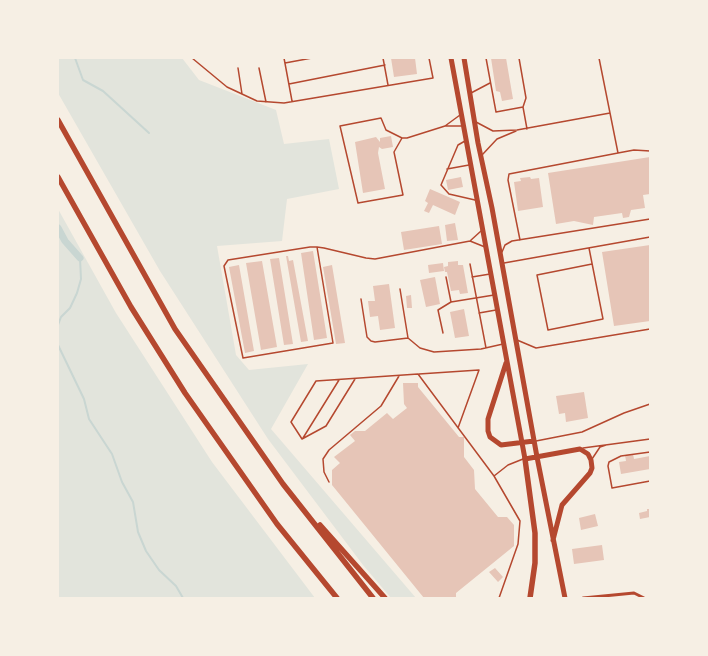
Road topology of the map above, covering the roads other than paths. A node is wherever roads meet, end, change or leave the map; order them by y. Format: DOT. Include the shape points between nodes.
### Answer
graph roads {
  1 [pos="192,58"];
  2 [pos="284,58"];
  3 [pos="312,58"];
  4 [pos="383,58"];
  5 [pos="429,58"];
  6 [pos="451,58"];
  7 [pos="464,58"];
  8 [pos="486,58"];
  9 [pos="519,58"];
  10 [pos="599,58"];
  11 [pos="284,63"];
  12 [pos="385,65"];
  13 [pos="238,68"];
  14 [pos="259,68"];
  15 [pos="490,83"];
  16 [pos="289,84"];
  17 [pos="388,85"];
  18 [pos="470,93"];
  19 [pos="242,94"];
  20 [pos="266,102"];
  21 [pos="292,102"];
  22 [pos="523,107"];
  23 [pos="610,113"];
  24 [pos="461,114"];
  25 [pos="58,120"];
  26 [pos="474,120"];
  27 [pos="445,126"];
  28 [pos="463,126"];
  29 [pos="527,128"];
  30 [pos="518,130"];
  31 [pos="402,138"];
  32 [pos="466,140"];
  33 [pos="650,151"];
  34 [pos="618,153"];
  35 [pos="481,157"];
  36 [pos="471,165"];
  37 [pos="447,169"];
  38 [pos="58,177"];
  39 [pos="477,200"];
  40 [pos="650,219"];
  41 [pos="482,229"];
  42 [pos="650,237"];
  43 [pos="520,240"];
  44 [pos="470,241"];
  45 [pos="317,247"];
  46 [pos="485,247"];
  47 [pos="588,248"];
  48 [pos="500,255"];
  49 [pos="470,264"];
  50 [pos="502,264"];
  51 [pos="592,264"];
  52 [pos="490,274"];
  53 [pos="446,277"];
  54 [pos="472,277"];
  55 [pos="400,288"];
  56 [pos="494,295"];
  57 [pos="476,298"];
  58 [pos="361,299"];
  59 [pos="451,302"];
  60 [pos="496,310"];
  61 [pos="479,312"];
  62 [pos="650,329"];
  63 [pos="443,333"];
  64 [pos="408,338"];
  65 [pos="515,339"];
  66 [pos="502,344"];
  67 [pos="486,348"];
  68 [pos="506,362"];
  69 [pos="418,374"];
  70 [pos="399,376"];
  71 [pos="355,379"];
  72 [pos="339,380"];
  73 [pos="650,404"];
  74 [pos="458,428"];
  75 [pos="302,439"];
  76 [pos="650,439"];
  77 [pos="534,441"];
  78 [pos="522,444"];
  79 [pos="607,444"];
  80 [pos="580,449"];
  81 [pos="650,452"];
  82 [pos="537,457"];
  83 [pos="525,459"];
  84 [pos="591,460"];
  85 [pos="494,476"];
  86 [pos="650,481"];
  87 [pos="329,482"];
  88 [pos="283,484"];
  89 [pos="554,540"];
  90 [pos="337,598"];
  91 [pos="373,598"];
  92 [pos="385,598"];
  93 [pos="499,598"];
  94 [pos="529,598"];
  95 [pos="565,598"];
  96 [pos="583,598"];
  97 [pos="644,598"];
  1 -- 19 [label="lane" via="220,82"];
  2 -- 11 [label="lane"];
  3 -- 11 [label="lane"];
  4 -- 12 [label="lane"];
  5 -- 17 [label="lane" via="432,78"];
  6 -- 24 [label="highway"];
  7 -- 18 [label="highway"];
  8 -- 15 [label="lane"];
  9 -- 22 [label="lane" via="526,98"];
  10 -- 23 [label="lane"];
  11 -- 16 [label="lane"];
  12 -- 16 [label="lane"];
  12 -- 17 [label="lane"];
  13 -- 19 [label="lane"];
  14 -- 20 [label="lane"];
  15 -- 18 [label="lane"];
  15 -- 22 [label="lane" via="496,112"];
  16 -- 21 [label="lane"];
  17 -- 21 [label="lane"];
  18 -- 26 [label="highway"];
  19 -- 20 [label="lane"];
  20 -- 21 [label="lane"];
  22 -- 29 [label="lane"];
  23 -- 29 [label="lane"];
  23 -- 34 [label="lane"];
  24 -- 27 [label="lane"];
  24 -- 28 [label="highway"];
  25 -- 88 [label="highway" via="175,329"];
  26 -- 30 [label="lane" via="493,131"];
  26 -- 35 [label="highway"];
  27 -- 28 [label="lane"];
  27 -- 31 [label="lane"];
  28 -- 32 [label="highway"];
  29 -- 30 [label="lane"];
  30 -- 35 [label="lane" via="497,139"];
  31 -- 31 [label="lane" via="386,130 381,118 340,126 358,204 403,195 394,152"];
  32 -- 36 [label="highway"];
  32 -- 37 [label="lane" via="458,145"];
  33 -- 34 [label="lane"];
  34 -- 43 [label="lane" via="509,174"];
  35 -- 48 [label="highway"];
  36 -- 37 [label="lane"];
  36 -- 39 [label="highway"];
  37 -- 39 [label="lane" via="441,185 443,189 449,194"];
  38 -- 90 [label="highway" via="131,307 185,393 278,524"];
  39 -- 41 [label="highway"];
  40 -- 43 [label="lane"];
  41 -- 44 [label="lane"];
  41 -- 46 [label="highway"];
  42 -- 47 [label="lane"];
  43 -- 48 [label="lane" via="505,245"];
  44 -- 45 [label="lane" via="375,259"];
  44 -- 46 [label="lane"];
  45 -- 45 [label="lane" via="225,261 243,358 334,343"];
  46 -- 52 [label="highway"];
  47 -- 50 [label="lane"];
  47 -- 51 [label="lane"];
  48 -- 50 [label="highway"];
  49 -- 54 [label="lane"];
  50 -- 65 [label="highway"];
  51 -- 51 [label="lane" via="603,319 548,330 538,275"];
  52 -- 54 [label="lane"];
  52 -- 56 [label="highway"];
  53 -- 59 [label="lane"];
  54 -- 57 [label="lane"];
  55 -- 64 [label="lane"];
  56 -- 57 [label="lane"];
  56 -- 60 [label="highway"];
  57 -- 59 [label="lane"];
  57 -- 61 [label="lane"];
  58 -- 64 [label="lane" via="367,337 370,341"];
  59 -- 63 [label="lane" via="438,310"];
  60 -- 61 [label="lane"];
  60 -- 66 [label="highway"];
  61 -- 67 [label="lane"];
  62 -- 65 [label="lane" via="536,348"];
  64 -- 67 [label="lane" via="428,352"];
  65 -- 77 [label="highway"];
  66 -- 67 [label="lane"];
  66 -- 68 [label="highway"];
  68 -- 78 [label="highway"];
  68 -- 78 [label="highway" via="488,419 488,431 490,437 501,445"];
  69 -- 70 [label="lane"];
  69 -- 74 [label="lane"];
  69 -- 74 [label="lane" via="479,370"];
  70 -- 71 [label="lane"];
  70 -- 87 [label="lane" via="380,406 329,450 323,459 324,472"];
  71 -- 72 [label="lane"];
  71 -- 75 [label="lane" via="326,426"];
  72 -- 75 [label="lane"];
  72 -- 75 [label="lane" via="316,381 291,422"];
  73 -- 77 [label="lane" via="582,432"];
  74 -- 85 [label="lane"];
  76 -- 79 [label="lane"];
  77 -- 78 [label="highway"];
  77 -- 82 [label="highway"];
  78 -- 83 [label="highway"];
  79 -- 80 [label="lane"];
  79 -- 84 [label="lane" via="600,448"];
  80 -- 82 [label="highway"];
  80 -- 84 [label="highway" via="588,454"];
  81 -- 86 [label="lane" via="621,456 609,462 608,466 612,488"];
  82 -- 83 [label="highway"];
  82 -- 89 [label="highway"];
  83 -- 85 [label="lane" via="508,465"];
  83 -- 94 [label="highway" via="535,533 533,583"];
  84 -- 89 [label="highway" via="590,473 562,505"];
  85 -- 93 [label="lane" via="520,521 518,544"];
  88 -- 91 [label="highway"];
  88 -- 92 [label="highway"];
  89 -- 95 [label="highway"];
  96 -- 97 [label="street" via="634,592"];
}
